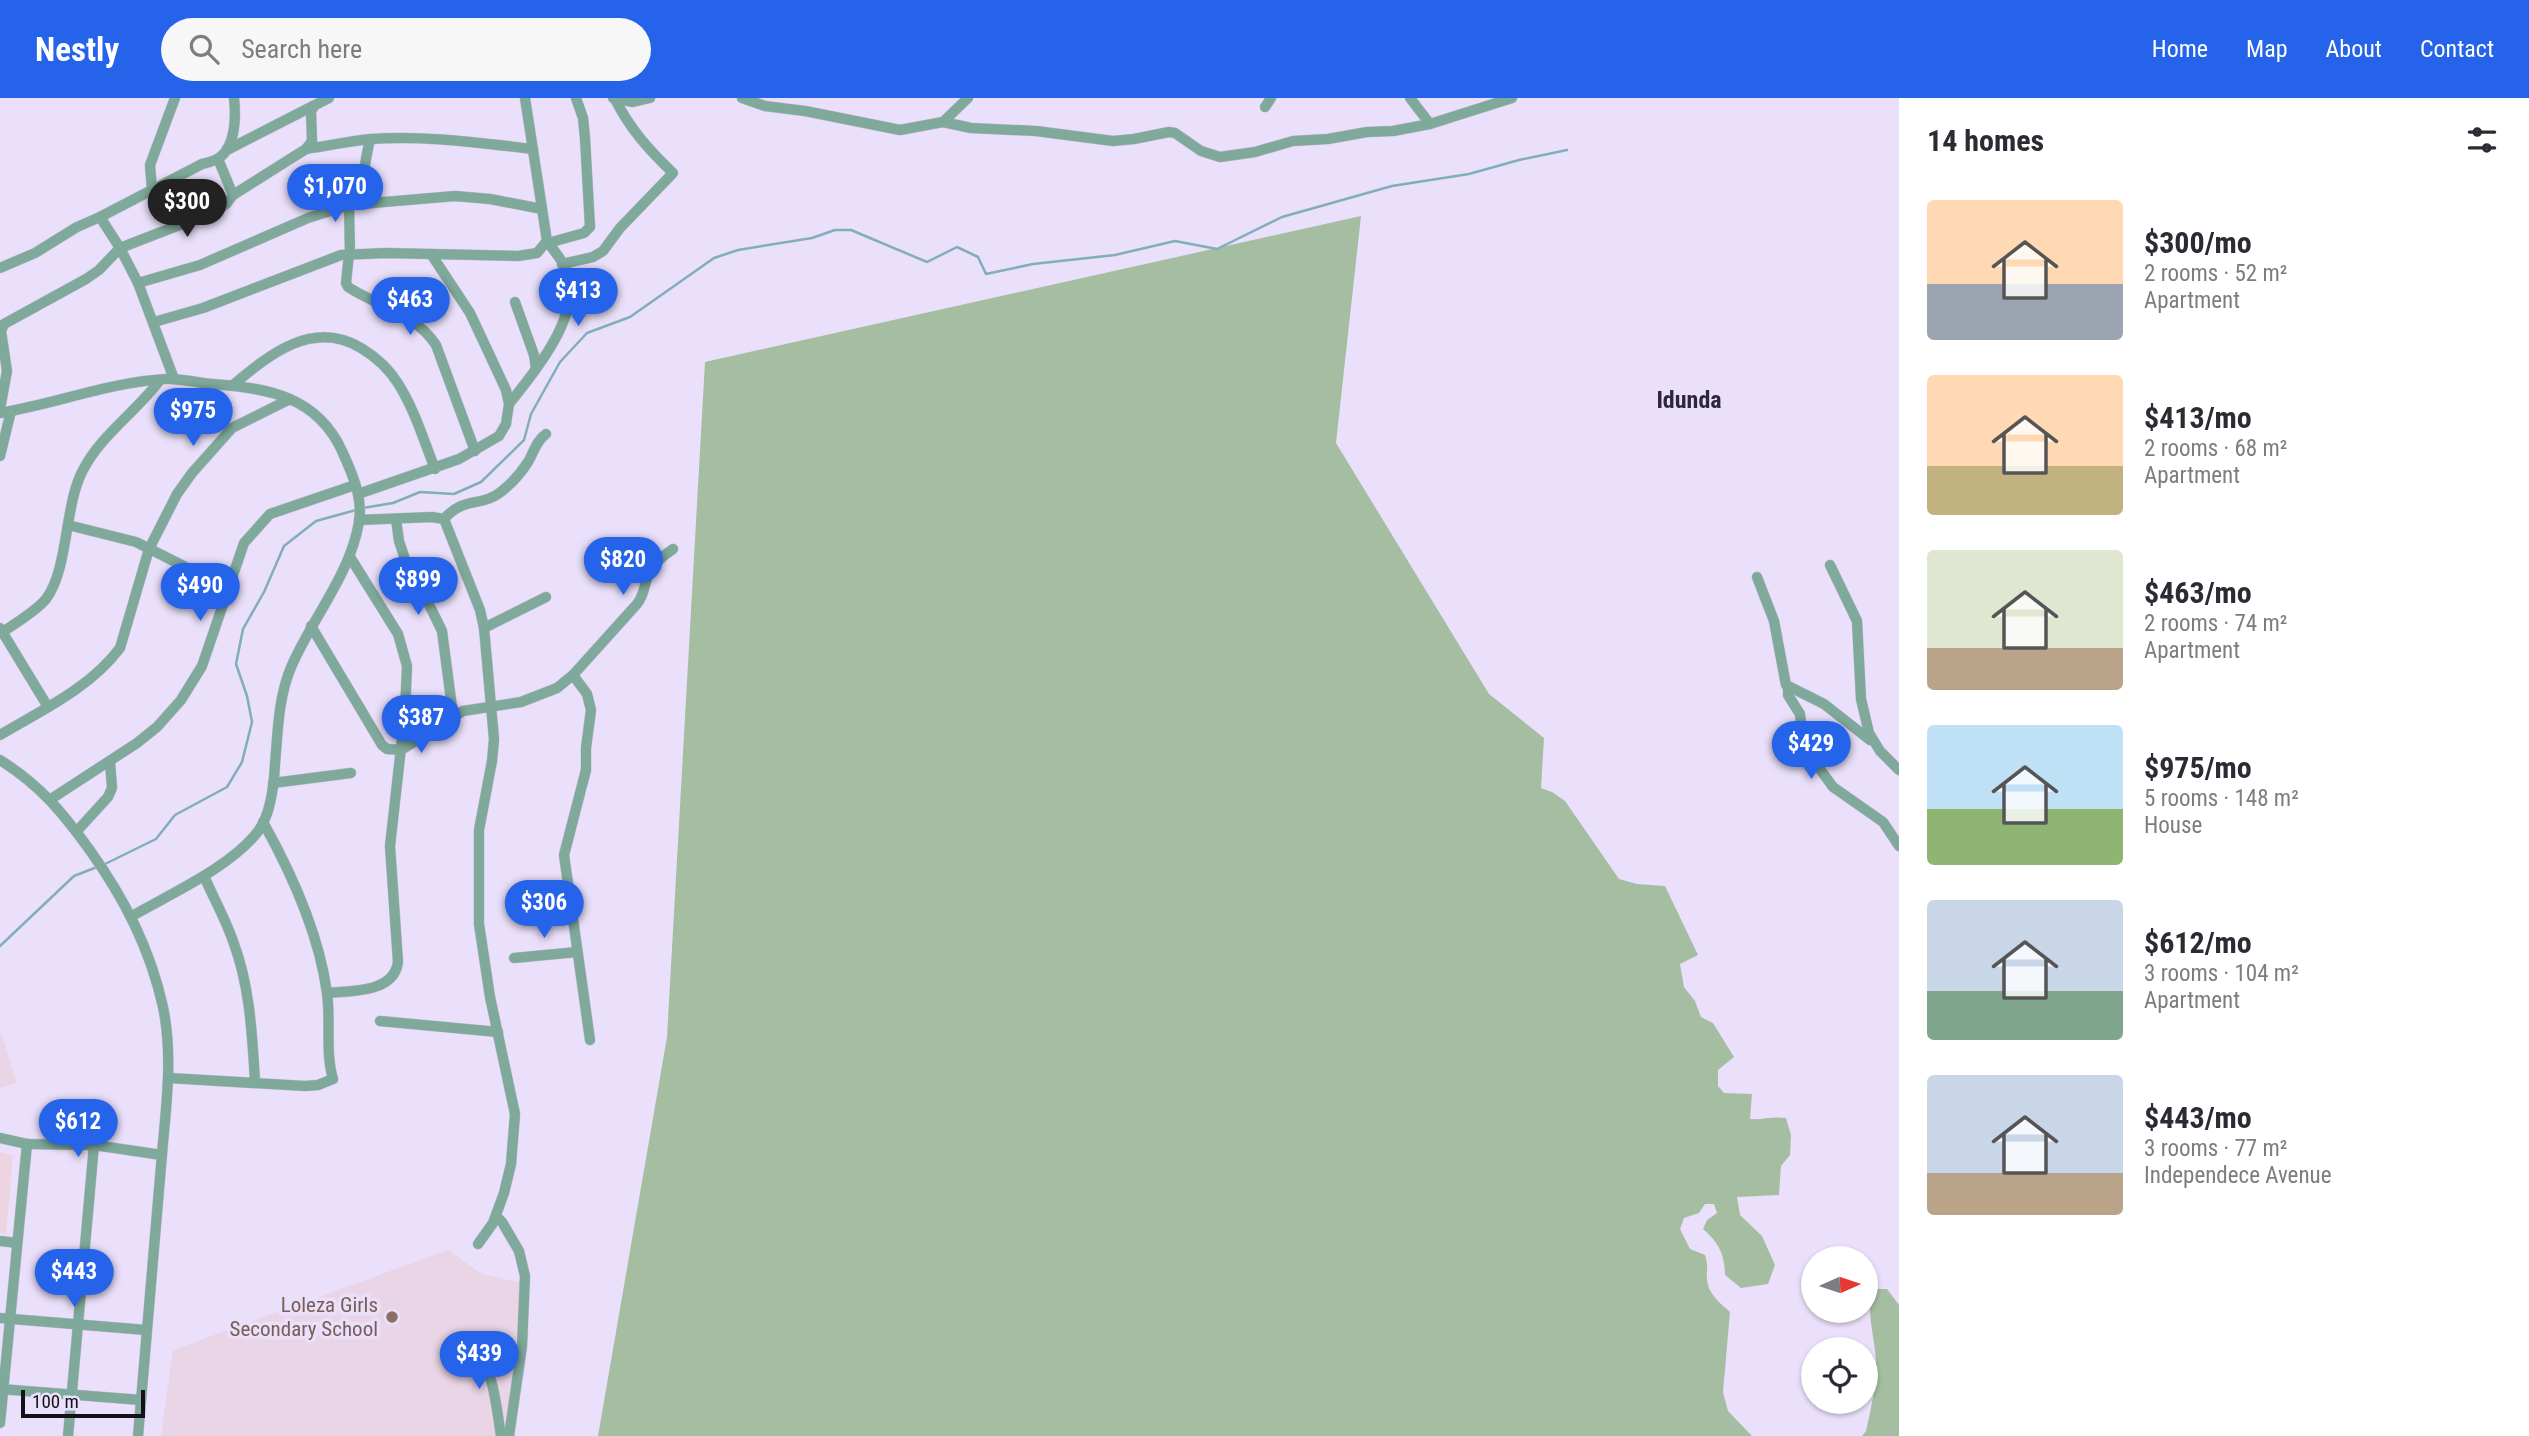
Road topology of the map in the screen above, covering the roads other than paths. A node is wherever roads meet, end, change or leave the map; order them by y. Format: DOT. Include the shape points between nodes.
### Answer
graph roads {
  1 [pos="175,98"];
  2 [pos="234,98"];
  3 [pos="329,98"];
  4 [pos="525,98"];
  5 [pos="576,98"];
  6 [pos="650,98"];
  7 [pos="742,98"];
  8 [pos="968,98"];
  9 [pos="1410,98"];
  10 [pos="1512,98"];
  11 [pos="614,99"];
  12 [pos="312,104"];
  13 [pos="943,122"];
  14 [pos="1430,124"];
  15 [pos="370,139"];
  16 [pos="306,149"];
  17 [pos="533,149"];
  18 [pos="226,150"];
  19 [pos="218,159"];
  20 [pos="152,190"];
  21 [pos="233,195"];
  22 [pos="366,202"];
  23 [pos="349,205"];
  24 [pos="542,209"];
  25 [pos="100,216"];
  26 [pos="548,242"];
  27 [pos="120,248"];
  28 [pos="349,254"];
  29 [pos="431,254"];
  30 [pos="562,264"];
  31 [pos="0,268"];
  32 [pos="138,283"];
  33 [pos="515,302"];
  34 [pos="154,322"];
  35 [pos="536,368"];
  36 [pos="174,379"];
  37 [pos="160,380"];
  38 [pos="233,385"];
  39 [pos="290,399"];
  40 [pos="509,404"];
  41 [pos="4,411"];
  42 [pos="546,434"];
  43 [pos="475,451"];
  44 [pos="0,456"];
  45 [pos="435,468"];
  46 [pos="358,493"];
  47 [pos="396,519"];
  48 [pos="444,519"];
  49 [pos="359,520"];
  50 [pos="68,525"];
  51 [pos="149,549"];
  52 [pos="673,549"];
  53 [pos="350,557"];
  54 [pos="1830,565"];
  55 [pos="1757,577"];
  56 [pos="227,588"];
  57 [pos="546,597"];
  58 [pos="312,626"];
  59 [pos="484,628"];
  60 [pos="2,630"];
  61 [pos="573,675"];
  62 [pos="1788,687"];
  63 [pos="493,706"];
  64 [pos="48,707"];
  65 [pos="453,715"];
  66 [pos="0,735"];
  67 [pos="1873,742"];
  68 [pos="401,750"];
  69 [pos="0,760"];
  70 [pos="110,762"];
  71 [pos="1899,770"];
  72 [pos="351,772"];
  73 [pos="273,783"];
  74 [pos="51,799"];
  75 [pos="263,822"];
  76 [pos="78,831"];
  77 [pos="1899,846"];
  78 [pos="204,876"];
  79 [pos="132,916"];
  80 [pos="577,952"];
  81 [pos="514,958"];
  82 [pos="327,993"];
  83 [pos="380,1021"];
  84 [pos="498,1032"];
  85 [pos="590,1040"];
  86 [pos="169,1078"];
  87 [pos="255,1081"];
  88 [pos="0,1138"];
  89 [pos="27,1144"];
  90 [pos="94,1145"];
  91 [pos="162,1156"];
  92 [pos="496,1216"];
  93 [pos="0,1241"];
  94 [pos="18,1243"];
  95 [pos="478,1244"];
  96 [pos="5,1318"];
  97 [pos="78,1324"];
  98 [pos="146,1330"];
  99 [pos="470,1339"];
  100 [pos="2,1389"];
  101 [pos="72,1395"];
  102 [pos="141,1400"];
  103 [pos="0,1423"];
  104 [pos="68,1436"];
  105 [pos="138,1436"];
  106 [pos="501,1436"];
  107 [pos="509,1436"];
  1 -- 20 [label="street" via="150,165"];
  2 -- 18 [label="street" via="233,128"];
  3 -- 12 [label="street"];
  4 -- 17 [label="street"];
  5 -- 26 [label="street" via="583,118 590,227 584,233"];
  6 -- 11 [label="street" via="634,102"];
  7 -- 13 [label="street" via="892,129"];
  8 -- 13 [label="street"];
  9 -- 14 [label="street"];
  10 -- 14 [label="street"];
  11 -- 30 [label="street" via="642,142 673,173 603,250"];
  12 -- 16 [label="street" via="312,141"];
  12 -- 18 [label="street"];
  13 -- 14 [label="street" via="1112,141 1169,132 1220,158 1300,140"];
  15 -- 16 [label="street"];
  15 -- 17 [label="street"];
  15 -- 22 [label="street" via="364,169"];
  16 -- 21 [label="street"];
  17 -- 24 [label="street"];
  18 -- 19 [label="street"];
  19 -- 20 [label="street"];
  19 -- 21 [label="street"];
  20 -- 25 [label="street"];
  21 -- 27 [label="street" via="213,212"];
  22 -- 23 [label="street"];
  22 -- 24 [label="street" via="455,196"];
  23 -- 28 [label="street"];
  23 -- 32 [label="street" via="200,264"];
  24 -- 26 [label="street"];
  25 -- 27 [label="street"];
  25 -- 31 [label="street"];
  26 -- 29 [label="street" via="532,255"];
  26 -- 30 [label="street"];
  27 -- 32 [label="street"];
  27 -- 41 [label="street" via="86,279 4,324"];
  28 -- 29 [label="street"];
  28 -- 34 [label="street"];
  28 -- 43 [label="street" via="348,287 416,323 436,345"];
  29 -- 40 [label="street" via="470,313"];
  30 -- 35 [label="street" via="569,276 569,290 562,327"];
  32 -- 34 [label="street"];
  33 -- 35 [label="street"];
  34 -- 36 [label="street"];
  35 -- 40 [label="street"];
  36 -- 37 [label="street"];
  36 -- 38 [label="street"];
  37 -- 41 [label="street"];
  37 -- 50 [label="street" via="88,461 76,486"];
  38 -- 39 [label="street"];
  38 -- 45 [label="street" via="283,348 311,339 342,338 369,352 392,375"];
  39 -- 46 [label="street" via="314,413 333,435"];
  39 -- 51 [label="street" via="232,428 177,494"];
  40 -- 43 [label="street" via="499,436"];
  41 -- 44 [label="street"];
  42 -- 48 [label="street" via="501,492 491,499 462,504"];
  43 -- 45 [label="street"];
  45 -- 46 [label="street"];
  46 -- 49 [label="street"];
  46 -- 56 [label="street" via="270,514 244,543"];
  47 -- 48 [label="street"];
  47 -- 49 [label="street"];
  47 -- 65 [label="street" via="409,571 442,631"];
  48 -- 59 [label="street"];
  49 -- 53 [label="street"];
  50 -- 51 [label="street"];
  50 -- 60 [label="street" via="48,596"];
  51 -- 56 [label="street"];
  51 -- 64 [label="street" via="120,648 92,677"];
  52 -- 61 [label="street" via="649,572 637,604"];
  53 -- 58 [label="street"];
  53 -- 68 [label="street" via="386,612 404,653 407,683"];
  54 -- 67 [label="street" via="1857,621 1861,699"];
  55 -- 62 [label="street" via="1774,621"];
  56 -- 70 [label="street" via="202,666 189,689 156,727"];
  57 -- 59 [label="street"];
  58 -- 68 [label="street" via="382,745"];
  58 -- 73 [label="street" via="283,690"];
  59 -- 63 [label="street"];
  60 -- 64 [label="street"];
  61 -- 63 [label="street" via="557,688 530,699"];
  61 -- 80 [label="street" via="587,694 591,710 586,770 564,855"];
  62 -- 67 [label="street" via="1824,704"];
  62 -- 77 [label="street" via="1811,757 1833,787 1883,822"];
  63 -- 65 [label="street"];
  63 -- 84 [label="street" via="494,749 479,830 478,891 481,940"];
  64 -- 66 [label="street"];
  65 -- 68 [label="street"];
  67 -- 71 [label="street"];
  68 -- 82 [label="street" via="390,846 397,969 375,987"];
  69 -- 74 [label="street"];
  70 -- 74 [label="street"];
  70 -- 76 [label="street" via="112,789"];
  72 -- 73 [label="street"];
  73 -- 75 [label="street"];
  74 -- 76 [label="street"];
  75 -- 78 [label="street" via="236,852"];
  75 -- 82 [label="street" via="303,906"];
  76 -- 79 [label="street"];
  78 -- 79 [label="street"];
  78 -- 87 [label="street" via="243,974 252,1020"];
  79 -- 86 [label="street" via="153,967 163,1009"];
  80 -- 81 [label="street"];
  80 -- 85 [label="street"];
  82 -- 87 [label="street" via="333,1079 318,1086"];
  83 -- 84 [label="street"];
  84 -- 92 [label="street" via="515,1123 509,1172"];
  86 -- 87 [label="street"];
  86 -- 91 [label="street"];
  88 -- 89 [label="street"];
  89 -- 90 [label="street"];
  89 -- 94 [label="street"];
  90 -- 91 [label="street"];
  90 -- 97 [label="street"];
  91 -- 98 [label="street"];
  92 -- 95 [label="street"];
  92 -- 107 [label="street" via="519,1251 525,1276 522,1346"];
  93 -- 94 [label="street"];
  94 -- 96 [label="street"];
  96 -- 97 [label="street"];
  96 -- 100 [label="street"];
  97 -- 98 [label="street"];
  97 -- 101 [label="street"];
  98 -- 102 [label="street"];
  99 -- 106 [label="street" via="489,1370"];
  100 -- 101 [label="street"];
  100 -- 103 [label="street"];
  101 -- 102 [label="street"];
  101 -- 104 [label="street"];
  102 -- 105 [label="street"];
}
